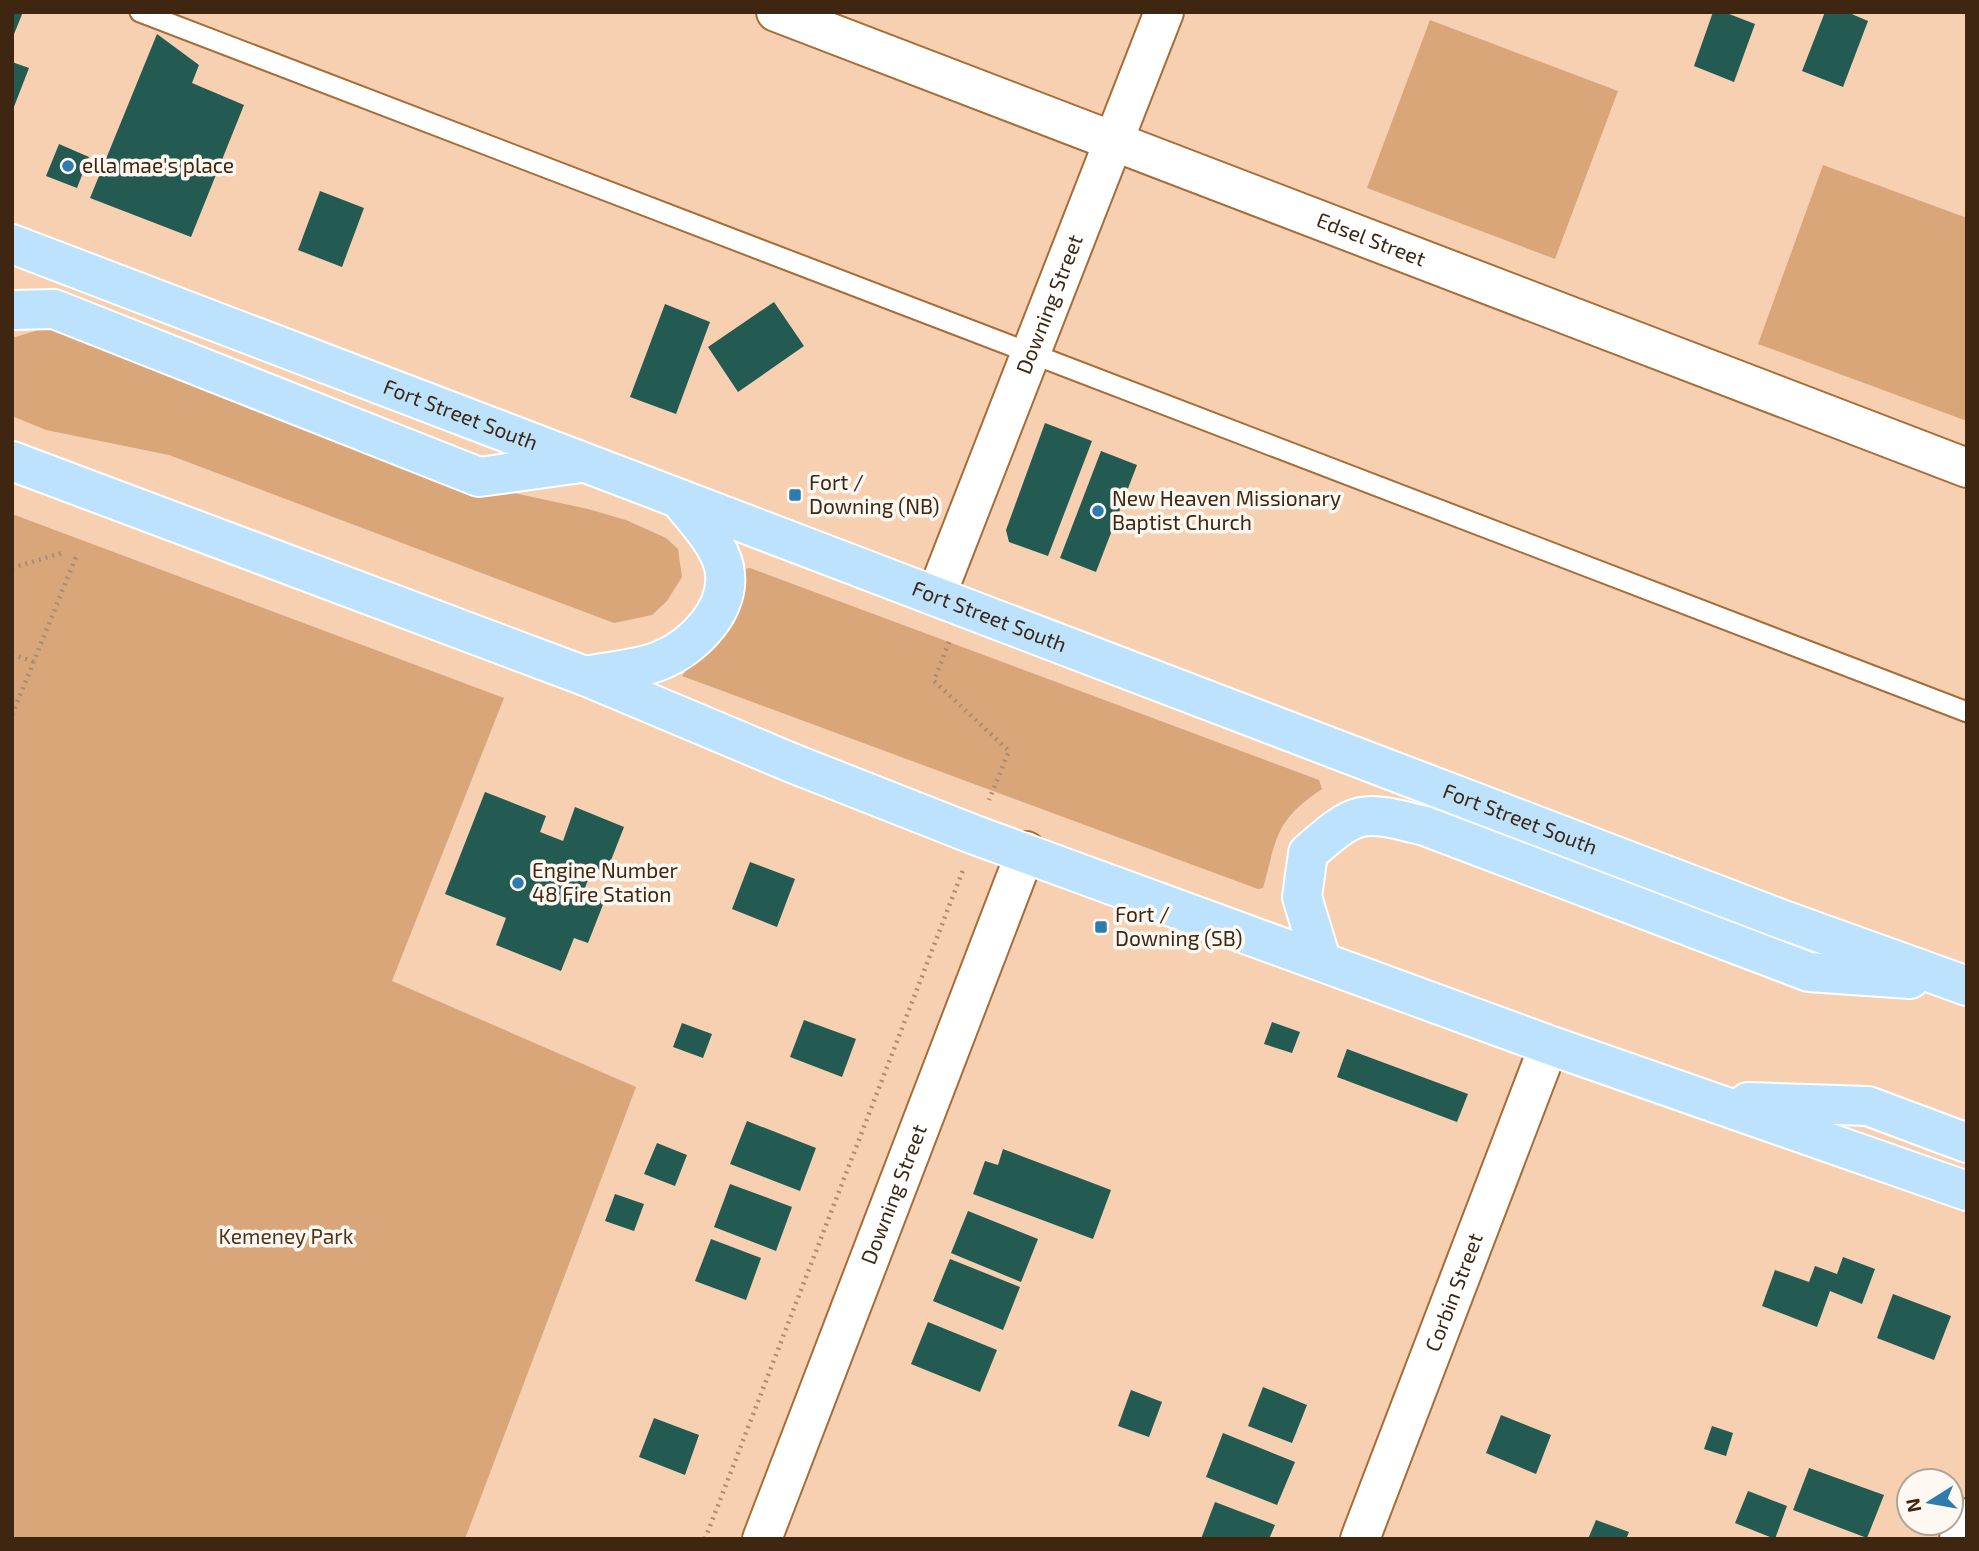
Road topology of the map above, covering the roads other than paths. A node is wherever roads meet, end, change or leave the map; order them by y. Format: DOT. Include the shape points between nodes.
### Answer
graph roads {
  1 [pos="140,12"];
  2 [pos="776,12"];
  3 [pos="1164,12"];
  4 [pos="1114,142"];
  5 [pos="12,244"];
  6 [pos="12,310"];
  7 [pos="1031,354"];
  8 [pos="12,461"];
  9 [pos="584,463"];
  10 [pos="1967,468"];
  11 [pos="680,499"];
  12 [pos="936,596"];
  13 [pos="585,676"];
  14 [pos="1967,712"];
  15 [pos="1026,850"];
  16 [pos="1321,960"];
  17 [pos="1962,984"];
  18 [pos="1549,1045"];
  19 [pos="1710,1100"];
  20 [pos="1967,1143"];
  21 [pos="1967,1191"];
  22 [pos="1967,1518"];
  23 [pos="762,1539"];
  24 [pos="1360,1539"];
  25 [pos="1959,1539"];
  1 -- 7 [label="lane"];
  2 -- 4 [label="street, Edsel Street"];
  3 -- 4 [label="street, Downing Street"];
  4 -- 7 [label="street, Downing Street"];
  4 -- 10 [label="street, Edsel Street"];
  5 -- 9 [label="main road, Fort Street South"];
  6 -- 9 [label="main road" via="54,309 479,477"];
  7 -- 12 [label="street, Downing Street"];
  7 -- 14 [label="lane"];
  8 -- 13 [label="main road"];
  9 -- 11 [label="main road, Fort Street South"];
  11 -- 12 [label="main road, Fort Street South"];
  11 -- 13 [label="main road" via="711,540 724,568 722,604 697,637 659,661"];
  12 -- 17 [label="main road, Fort Street South" via="1755,910"];
  13 -- 15 [label="main road" via="792,764 975,835"];
  15 -- 16 [label="main road"];
  15 -- 23 [label="street, Downing Street"];
  16 -- 17 [label="main road" via="1302,897 1308,853 1342,822 1385,816 1425,826 1809,972"];
  16 -- 18 [label="main road"];
  18 -- 19 [label="main road"];
  18 -- 24 [label="street, Corbin Street"];
  19 -- 20 [label="main road" via="1868,1106"];
  19 -- 21 [label="main road"];
  22 -- 25 [label="street"];
}
